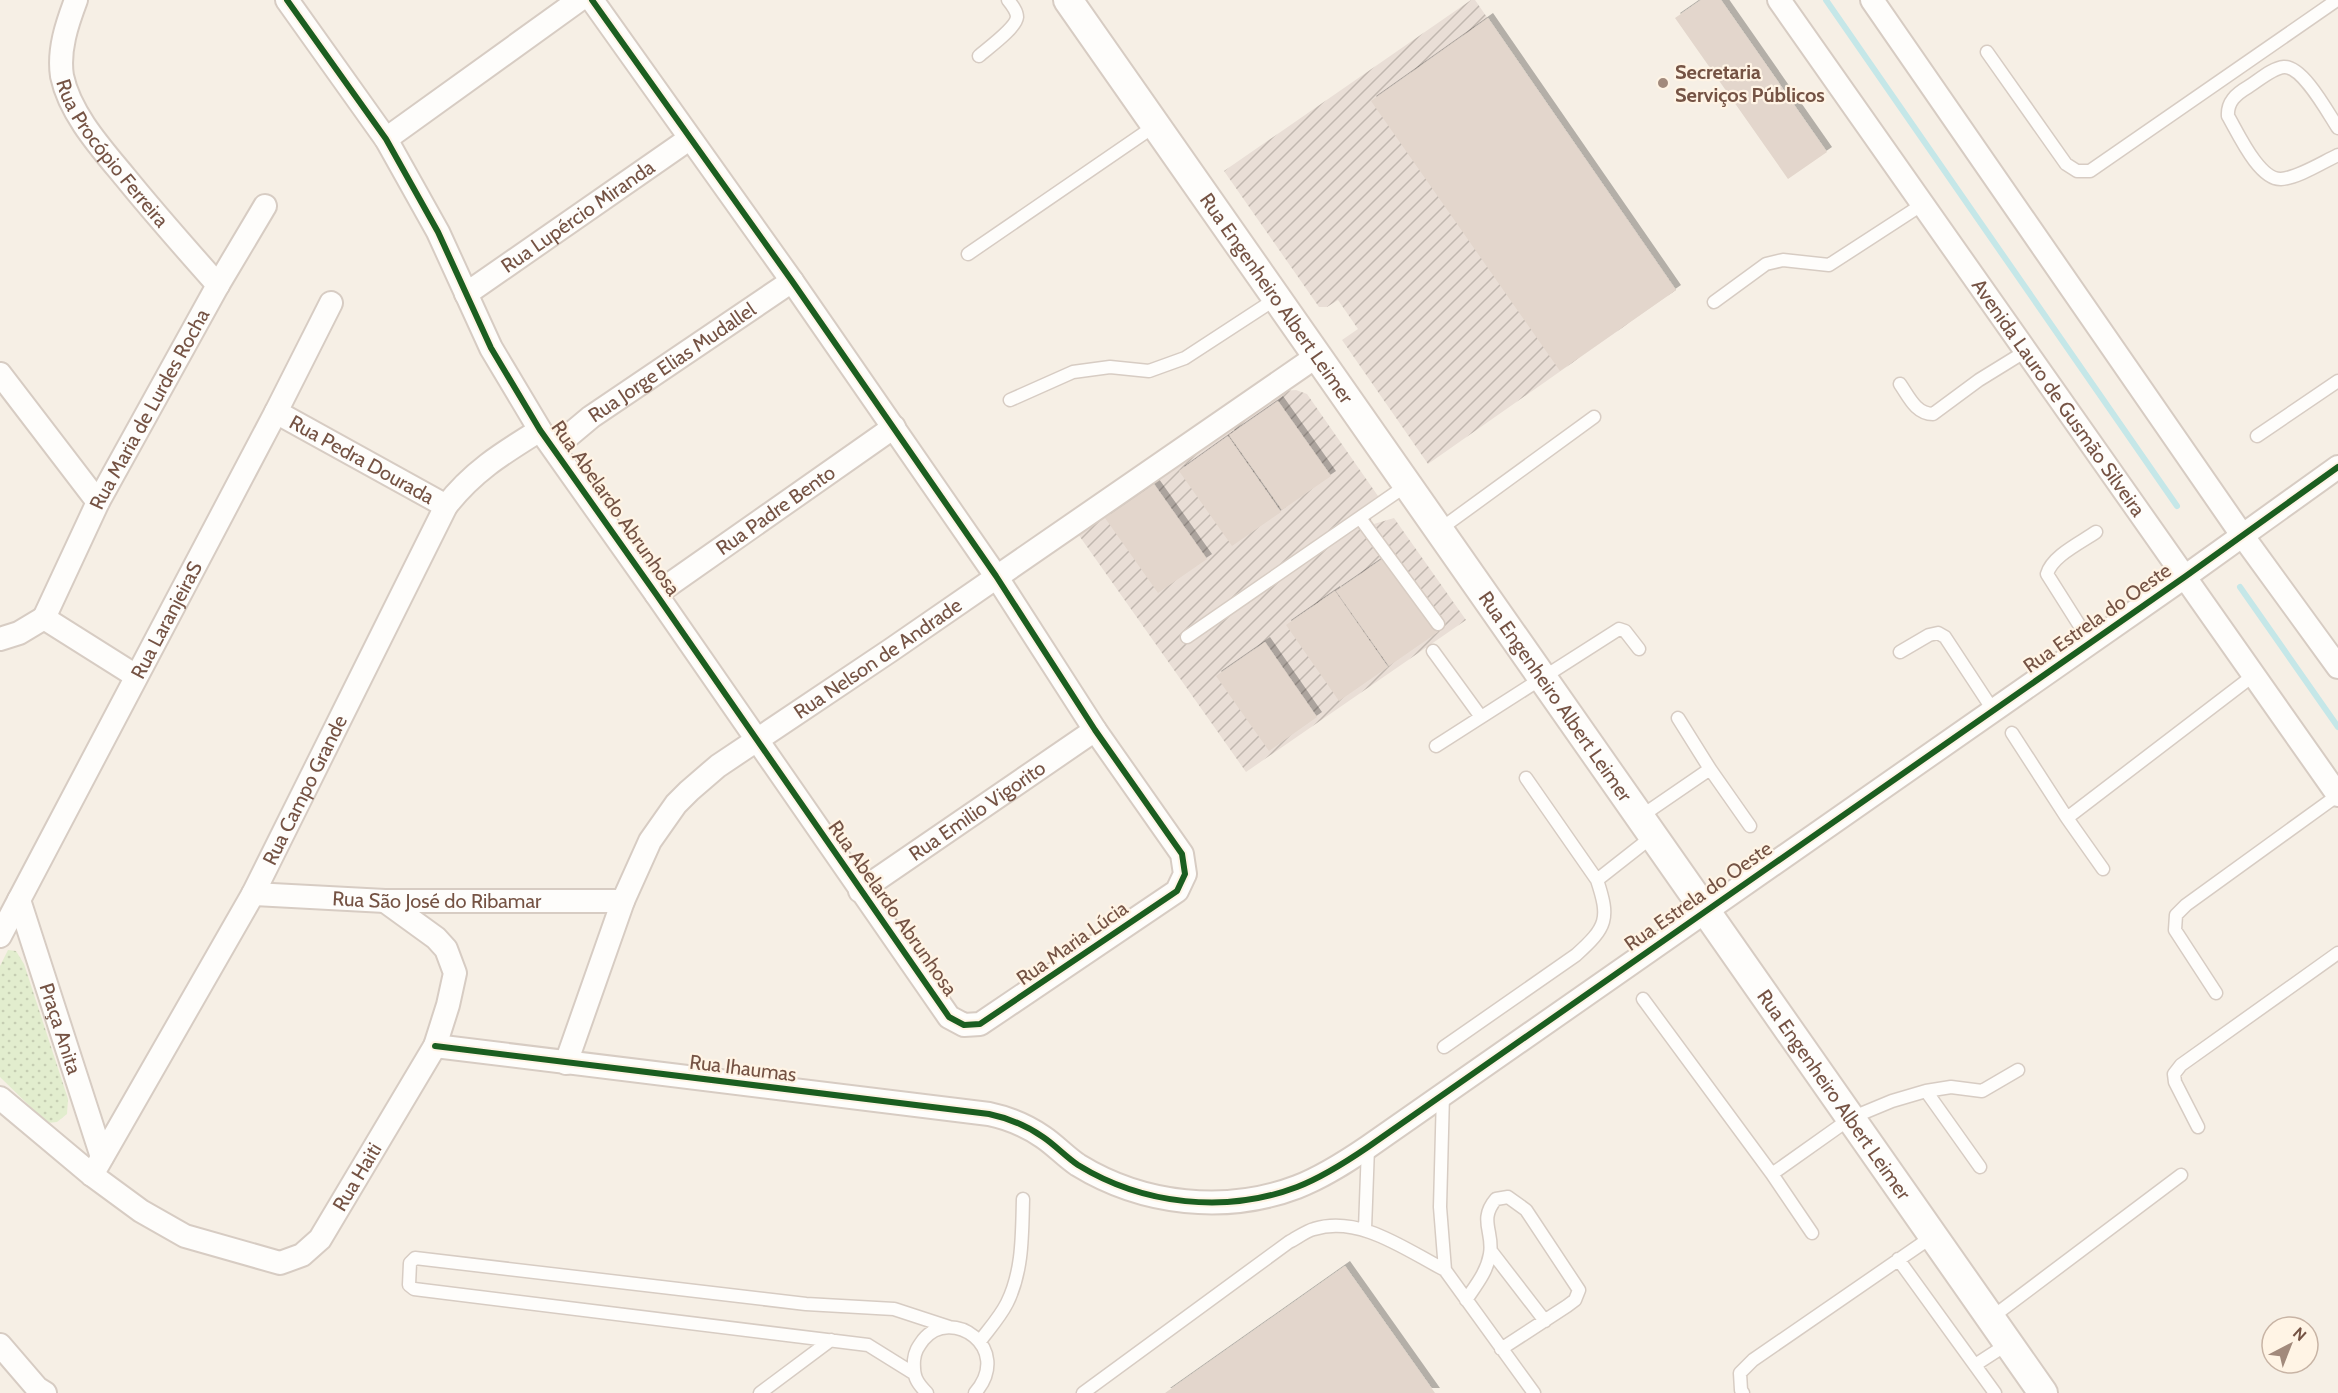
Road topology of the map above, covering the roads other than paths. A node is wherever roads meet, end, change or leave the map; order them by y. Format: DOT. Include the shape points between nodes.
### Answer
graph roads {
  1 [pos="76,0"];
  2 [pos="287,0"];
  3 [pos="579,0"];
  4 [pos="592,0"];
  5 [pos="1008,0"];
  6 [pos="1068,0"];
  7 [pos="1779,0"];
  8 [pos="1872,0"];
  9 [pos="2337,0"];
  10 [pos="1988,52"];
  11 [pos="979,56"];
  12 [pos="1156,125"];
  13 [pos="2338,128"];
  14 [pos="386,139"];
  15 [pos="689,139"];
  16 [pos="2338,154"];
  17 [pos="1923,204"];
  18 [pos="265,206"];
  19 [pos="968,254"];
  20 [pos="792,281"];
  21 [pos="218,285"];
  22 [pos="466,294"];
  23 [pos="1277,298"];
  24 [pos="1714,302"];
  25 [pos="331,303"];
  26 [pos="2026,351"];
  27 [pos="1317,356"];
  28 [pos="0,374"];
  29 [pos="2338,381"];
  30 [pos="1900,384"];
  31 [pos="1010,400"];
  32 [pos="276,412"];
  33 [pos="1594,417"];
  34 [pos="894,427"];
  35 [pos="540,430"];
  36 [pos="2257,436"];
  37 [pos="554,448"];
  38 [pos="2338,466"];
  39 [pos="1407,485"];
  40 [pos="99,502"];
  41 [pos="446,506"];
  42 [pos="1360,518"];
  43 [pos="1439,530"];
  44 [pos="2096,532"];
  45 [pos="2242,535"];
  46 [pos="996,576"];
  47 [pos="2186,576"];
  48 [pos="656,594"];
  49 [pos="44,618"];
  50 [pos="1438,624"];
  51 [pos="1187,637"];
  52 [pos="0,639"];
  53 [pos="2090,642"];
  54 [pos="1640,649"];
  55 [pos="1433,651"];
  56 [pos="1900,652"];
  57 [pos="2338,667"];
  58 [pos="2254,675"];
  59 [pos="136,676"];
  60 [pos="1542,678"];
  61 [pos="1993,710"];
  62 [pos="1481,717"];
  63 [pos="1678,718"];
  64 [pos="1095,730"];
  65 [pos="2012,733"];
  66 [pos="756,740"];
  67 [pos="1436,746"];
  68 [pos="1710,769"];
  69 [pos="1526,778"];
  70 [pos="2338,795"];
  71 [pos="2067,818"];
  72 [pos="1750,826"];
  73 [pos="1646,827"];
  74 [pos="2103,869"];
  75 [pos="1597,880"];
  76 [pos="860,891"];
  77 [pos="253,894"];
  78 [pos="19,900"];
  79 [pos="385,901"];
  80 [pos="623,901"];
  81 [pos="1705,911"];
  82 [pos="0,936"];
  83 [pos="2338,952"];
  84 [pos="2216,993"];
  85 [pos="1643,999"];
  86 [pos="949,1017"];
  87 [pos="435,1046"];
  88 [pos="1444,1047"];
  89 [pos="566,1063"];
  90 [pos="2018,1070"];
  91 [pos="1926,1091"];
  92 [pos="1443,1094"];
  93 [pos="0,1098"];
  94 [pos="1851,1118"];
  95 [pos="2198,1127"];
  96 [pos="1042,1136"];
  97 [pos="1368,1147"];
  98 [pos="97,1166"];
  99 [pos="1980,1167"];
  100 [pos="1772,1174"];
  101 [pos="2181,1175"];
  102 [pos="1023,1199"];
  103 [pos="1365,1229"];
  104 [pos="1812,1233"];
  105 [pos="1933,1236"];
  106 [pos="1491,1251"];
  107 [pos="1898,1259"];
  108 [pos="1445,1270"];
  109 [pos="1466,1300"];
  110 [pos="1991,1318"];
  111 [pos="1545,1321"];
  112 [pos="949,1327"];
  113 [pos="831,1340"];
  114 [pos="980,1341"];
  115 [pos="2008,1343"];
  116 [pos="0,1345"];
  117 [pos="1501,1349"];
  118 [pos="1975,1365"];
  119 [pos="917,1383"];
  120 [pos="39,1391"];
  121 [pos="760,1393"];
  122 [pos="927,1393"];
  123 [pos="975,1393"];
  124 [pos="1083,1393"];
  125 [pos="1534,1393"];
  126 [pos="1743,1393"];
  127 [pos="1995,1393"];
  128 [pos="2043,1393"];
  1 -- 21 [label="street, Rua Procópio Ferreira" via="61,53 70,99 105,153"];
  2 -- 14 [label="street, Rua Abelardo Abrunhosa"];
  3 -- 14 [label="street"];
  4 -- 15 [label="street"];
  5 -- 11 [label="lane" via="1017,19"];
  6 -- 12 [label="street, Rua Engenheiro Albert Leimer"];
  7 -- 17 [label="street, Avenida Lauro de Gusmão Silveira"];
  8 -- 45 [label="street"];
  9 -- 10 [label="lane" via="2090,171 2077,171 2066,164"];
  12 -- 19 [label="lane"];
  12 -- 23 [label="street, Rua Engenheiro Albert Leimer"];
  13 -- 16 [label="lane" via="2305,79 2292,68 2275,70 2243,90 2227,110 2257,165 2272,177 2291,176"];
  14 -- 22 [label="street, Rua Abelardo Abrunhosa" via="438,232"];
  15 -- 20 [label="street"];
  15 -- 22 [label="street, Rua Lupércio Miranda"];
  17 -- 24 [label="lane" via="1829,265 1783,260 1766,264"];
  17 -- 26 [label="street, Avenida Lauro de Gusmão Silveira"];
  18 -- 21 [label="street, Rua Maria de Lurdes Rocha"];
  20 -- 34 [label="street"];
  20 -- 37 [label="street, Rua Jorge Elias Mudallel" via="591,417"];
  21 -- 40 [label="street, Rua Maria de Lurdes Rocha"];
  22 -- 35 [label="street, Rua Abelardo Abrunhosa" via="491,348"];
  23 -- 27 [label="street, Rua Engenheiro Albert Leimer"];
  23 -- 31 [label="lane" via="1185,358 1149,370 1110,367 1073,372"];
  25 -- 32 [label="street, Rua LaranjeiraS"];
  26 -- 30 [label="lane" via="1933,414 1917,409"];
  26 -- 47 [label="street, Avenida Lauro de Gusmão Silveira"];
  27 -- 39 [label="street, Rua Engenheiro Albert Leimer"];
  27 -- 46 [label="street, Rua Nelson de Andrade"];
  28 -- 40 [label="street"];
  29 -- 36 [label="lane"];
  32 -- 41 [label="street, Rua Pedra Dourada"];
  32 -- 59 [label="street, Rua LaranjeiraS"];
  33 -- 43 [label="lane"];
  34 -- 46 [label="street"];
  34 -- 48 [label="street, Rua Padre Bento"];
  35 -- 37 [label="street, Rua Abelardo Abrunhosa"];
  35 -- 41 [label="street, Rua Campo Grande" via="469,478"];
  37 -- 48 [label="street, Rua Abelardo Abrunhosa"];
  38 -- 45 [label="street, Rua Estrela do Oeste"];
  39 -- 42 [label="lane"];
  39 -- 43 [label="street, Rua Engenheiro Albert Leimer"];
  40 -- 49 [label="street, Rua Maria de Lurdes Rocha"];
  41 -- 77 [label="street, Rua Campo Grande"];
  42 -- 50 [label="lane"];
  42 -- 51 [label="lane"];
  43 -- 60 [label="street, Rua Engenheiro Albert Leimer"];
  44 -- 53 [label="lane" via="2055,561 2047,574"];
  45 -- 47 [label="street, Rua Estrela do Oeste"];
  45 -- 57 [label="street"];
  46 -- 64 [label="street"];
  46 -- 66 [label="street, Rua Nelson de Andrade"];
  47 -- 53 [label="street, Rua Estrela do Oeste"];
  47 -- 58 [label="street, Avenida Lauro de Gusmão Silveira"];
  48 -- 66 [label="street, Rua Abelardo Abrunhosa"];
  49 -- 52 [label="street"];
  49 -- 59 [label="street"];
  53 -- 61 [label="street, Rua Estrela do Oeste"];
  54 -- 60 [label="lane" via="1619,629"];
  55 -- 62 [label="lane"];
  56 -- 61 [label="lane" via="1938,633"];
  58 -- 70 [label="street, Avenida Lauro de Gusmão Silveira"];
  58 -- 71 [label="lane"];
  59 -- 78 [label="street, Rua LaranjeiraS"];
  60 -- 62 [label="lane"];
  60 -- 73 [label="street, Rua Engenheiro Albert Leimer"];
  61 -- 81 [label="street, Rua Estrela do Oeste"];
  62 -- 67 [label="lane"];
  63 -- 68 [label="lane"];
  64 -- 76 [label="street, Rua Emilio Vigorito"];
  64 -- 86 [label="street, Rua Maria Lúcia" via="1182,854 1185,874 1176,891 980,1024 964,1025"];
  65 -- 71 [label="lane"];
  66 -- 76 [label="street, Rua Abelardo Abrunhosa"];
  66 -- 80 [label="street, Rua Nelson de Andrade" via="702,778 676,804 650,841"];
  68 -- 72 [label="lane"];
  68 -- 73 [label="lane"];
  69 -- 75 [label="lane"];
  70 -- 84 [label="lane" via="2176,915 2175,930"];
  71 -- 74 [label="lane"];
  73 -- 75 [label="lane"];
  73 -- 81 [label="street, Rua Engenheiro Albert Leimer"];
  75 -- 88 [label="lane" via="1606,906 1602,927 1592,941"];
  76 -- 86 [label="street, Rua Abelardo Abrunhosa"];
  77 -- 79 [label="street, Rua São José do Ribamar"];
  77 -- 98 [label="street, Rua Campo Grande"];
  78 -- 82 [label="street, Rua LaranjeiraS"];
  78 -- 98 [label="street, Praça Anita"];
  79 -- 80 [label="street, Rua São José do Ribamar"];
  79 -- 87 [label="street, Rua Haiti" via="436,938 451,958 454,972 448,1005"];
  80 -- 89 [label="street, Rua Nelson de Andrade"];
  81 -- 92 [label="street, Rua Estrela do Oeste"];
  81 -- 94 [label="street, Rua Engenheiro Albert Leimer"];
  83 -- 95 [label="lane" via="2181,1065 2174,1074 2175,1082"];
  85 -- 100 [label="lane"];
  87 -- 89 [label="street, Rua Ihaumas"];
  87 -- 98 [label="street, Rua Haiti" via="320,1239 302,1255 280,1263 185,1236 141,1211"];
  89 -- 96 [label="street, Rua Ihaumas" via="989,1114 1012,1120"];
  90 -- 91 [label="lane" via="1982,1091 1951,1087"];
  91 -- 94 [label="lane"];
  91 -- 99 [label="lane"];
  92 -- 97 [label="street, Rua Estrela do Oeste"];
  92 -- 108 [label="lane" via="1440,1207"];
  93 -- 98 [label="street, Rua Haiti"];
  94 -- 100 [label="lane"];
  94 -- 105 [label="street, Rua Engenheiro Albert Leimer"];
  96 -- 97 [label="street, Rua Estrela do Oeste" via="1078,1165 1117,1185 1188,1202 1223,1203 1266,1197 1331,1172"];
  97 -- 103 [label="lane"];
  100 -- 104 [label="lane"];
  101 -- 110 [label="lane"];
  102 -- 114 [label="lane" via="1021,1254 1012,1289 1006,1305"];
  103 -- 108 [label="lane"];
  103 -- 124 [label="lane" via="1313,1229 1289,1242"];
  105 -- 107 [label="lane"];
  105 -- 110 [label="street, Rua Engenheiro Albert Leimer"];
  106 -- 109 [label="lane" via="1486,1269"];
  106 -- 111 [label="lane"];
  106 -- 111 [label="lane" via="1487,1212 1496,1199 1508,1197 1526,1210 1580,1290 1575,1300"];
  107 -- 118 [label="lane"];
  107 -- 126 [label="lane" via="1753,1360 1740,1373"];
  108 -- 109 [label="lane"];
  109 -- 117 [label="lane"];
  110 -- 115 [label="street, Rua Engenheiro Albert Leimer"];
  111 -- 117 [label="lane"];
  112 -- 113 [label="lane" via="894,1309 806,1304 415,1258 410,1263 409,1285 414,1289"];
  112 -- 114 [label="lane" via="966,1330"];
  112 -- 119 [label="lane" via="928,1334 915,1351"];
  113 -- 119 [label="lane" via="868,1345"];
  113 -- 121 [label="lane"];
  114 -- 123 [label="lane" via="987,1354 988,1370"];
  115 -- 118 [label="lane"];
  115 -- 128 [label="street, Rua Engenheiro Albert Leimer"];
  116 -- 120 [label="street"];
  117 -- 125 [label="lane"];
  118 -- 127 [label="lane"];
  119 -- 122 [label="lane"];
}
